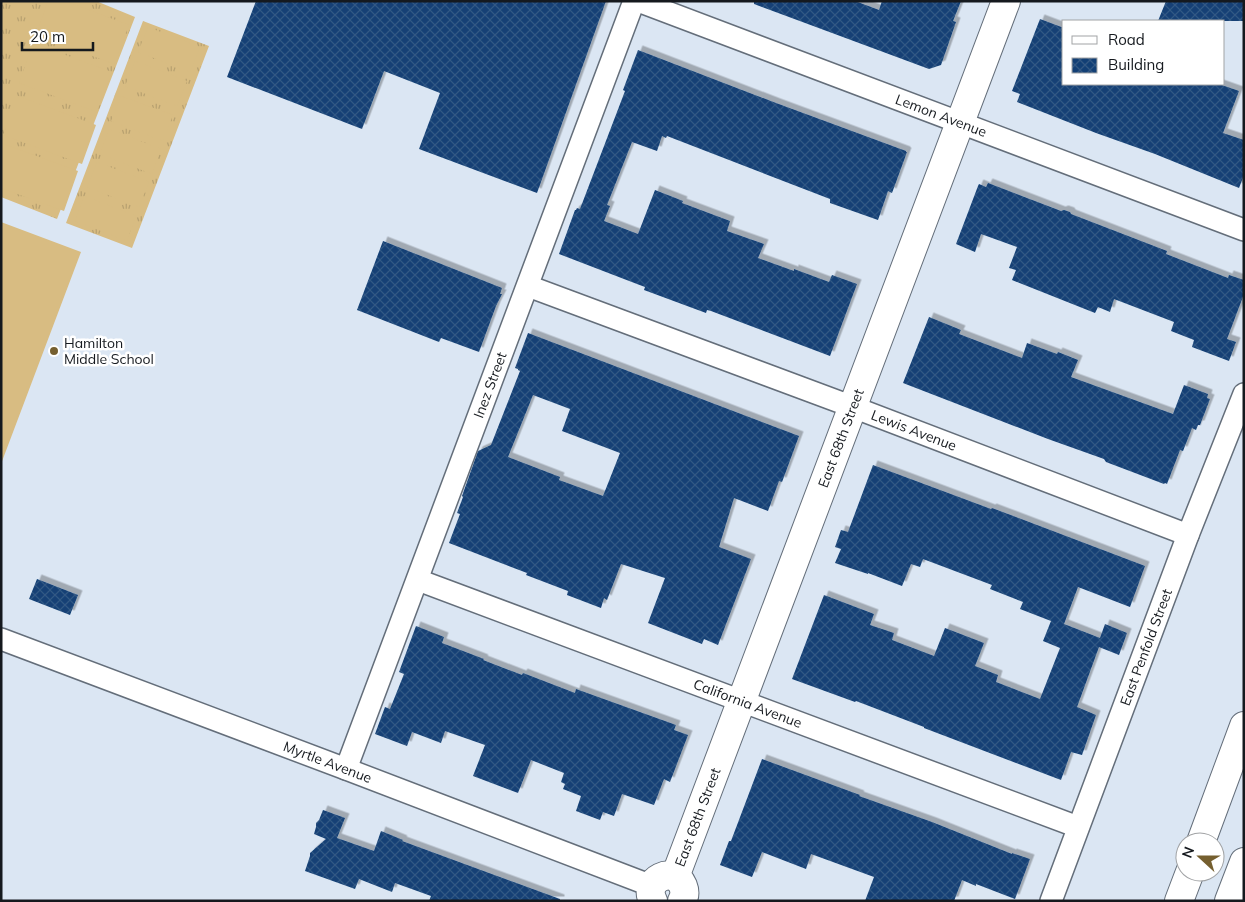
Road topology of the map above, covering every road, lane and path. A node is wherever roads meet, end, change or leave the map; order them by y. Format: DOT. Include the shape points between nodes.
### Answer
graph roads {
  1 [pos="636,1"];
  2 [pos="1006,1"];
  3 [pos="960,124"];
  4 [pos="1244,230"];
  5 [pos="528,286"];
  6 [pos="1244,394"];
  7 [pos="853,406"];
  8 [pos="1188,535"];
  9 [pos="418,580"];
  10 [pos="1,639"];
  11 [pos="742,701"];
  12 [pos="1244,726"];
  13 [pos="346,769"];
  14 [pos="1078,827"];
  15 [pos="1205,832"];
  16 [pos="1244,862"];
  17 [pos="1187,882"];
  18 [pos="673,894"];
  19 [pos="1051,901"];
  20 [pos="1180,901"];
  21 [pos="1229,901"];
  1 -- 3 [label="street, Lemon Avenue"];
  1 -- 5 [label="street, Inez Street"];
  2 -- 3 [label="main road, East 68th Street"];
  3 -- 4 [label="street, Lemon Avenue"];
  3 -- 7 [label="main road, East 68th Street"];
  5 -- 7 [label="street, Lewis Avenue"];
  5 -- 9 [label="street, Inez Street"];
  6 -- 8 [label="street, East Penfold Street"];
  7 -- 8 [label="street, Lewis Avenue"];
  7 -- 11 [label="main road, East 68th Street"];
  8 -- 14 [label="street, East Penfold Street"];
  9 -- 11 [label="street, California Avenue"];
  9 -- 13 [label="street, Inez Street"];
  10 -- 13 [label="street, Myrtle Avenue"];
  11 -- 14 [label="street, California Avenue"];
  11 -- 18 [label="main road, East 68th Street"];
  12 -- 15 [label="main road"];
  13 -- 18 [label="street, Myrtle Avenue"];
  14 -- 19 [label="street, East Penfold Street"];
  16 -- 21 [label="main road"];
  17 -- 20 [label="main road"];
}
